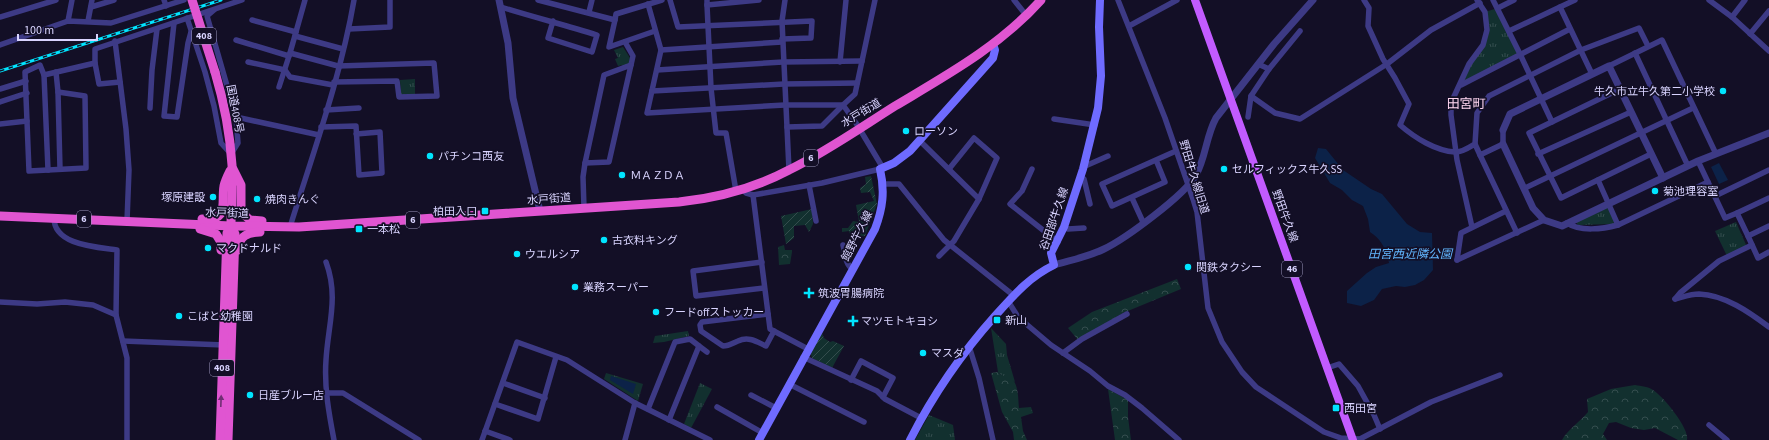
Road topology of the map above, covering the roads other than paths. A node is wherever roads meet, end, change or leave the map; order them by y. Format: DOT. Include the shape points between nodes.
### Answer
graph roads {
  1 [pos="56,0"];
  2 [pos="72,0"];
  3 [pos="92,0"];
  4 [pos="114,0"];
  5 [pos="183,0"];
  6 [pos="192,0"];
  7 [pos="242,0"];
  8 [pos="304,0"];
  9 [pos="354,0"];
  10 [pos="390,0"];
  11 [pos="538,0"];
  12 [pos="592,0"];
  13 [pos="662,0"];
  14 [pos="670,0"];
  15 [pos="759,0"];
  16 [pos="785,0"];
  17 [pos="846,0"];
  18 [pos="875,0"];
  19 [pos="1014,0"];
  20 [pos="1041,0"];
  21 [pos="1100,0"];
  22 [pos="1118,0"];
  23 [pos="1177,0"];
  24 [pos="1195,0"];
  25 [pos="1313,0"];
  26 [pos="1364,0"];
  27 [pos="1493,0"];
  28 [pos="1514,0"];
  29 [pos="1575,0"];
  30 [pos="1710,0"];
  31 [pos="1745,0"];
  32 [pos="746,1"];
  33 [pos="1478,2"];
  34 [pos="165,3"];
  35 [pos="500,3"];
  36 [pos="563,3"];
  37 [pos="707,3"];
  38 [pos="648,4"];
  39 [pos="91,7"];
  40 [pos="1560,7"];
  41 [pos="216,8"];
  42 [pos="1498,8"];
  43 [pos="1769,11"];
  44 [pos="589,12"];
  45 [pos="1026,15"];
  46 [pos="0,17"];
  47 [pos="1732,17"];
  48 [pos="187,18"];
  49 [pos="252,20"];
  50 [pos="615,20"];
  51 [pos="68,21"];
  52 [pos="88,21"];
  53 [pos="553,21"];
  54 [pos="782,21"];
  55 [pos="174,23"];
  56 [pos="709,26"];
  57 [pos="1128,26"];
  58 [pos="157,29"];
  59 [pos="349,29"];
  60 [pos="1570,29"];
  61 [pos="655,31"];
  62 [pos="1300,31"];
  63 [pos="1509,31"];
  64 [pos="191,32"];
  65 [pos="295,34"];
  66 [pos="1750,34"];
  67 [pos="236,40"];
  68 [pos="782,40"];
  69 [pos="115,42"];
  70 [pos="625,42"];
  71 [pos="993,44"];
  72 [pos="0,45"];
  73 [pos="710,46"];
  74 [pos="1648,46"];
  75 [pos="343,49"];
  76 [pos="661,50"];
  77 [pos="1581,50"];
  78 [pos="1769,51"];
  79 [pos="1634,53"];
  80 [pos="290,54"];
  81 [pos="1520,54"];
  82 [pos="95,62"];
  83 [pos="248,62"];
  84 [pos="783,62"];
  85 [pos="840,62"];
  86 [pos="862,62"];
  87 [pos="631,64"];
  88 [pos="1258,64"];
  89 [pos="1387,64"];
  90 [pos="338,66"];
  91 [pos="1609,66"];
  92 [pos="711,67"];
  93 [pos="1269,69"];
  94 [pos="285,70"];
  95 [pos="657,70"];
  96 [pos="56,72"];
  97 [pos="1592,74"];
  98 [pos="44,75"];
  99 [pos="1529,76"];
  100 [pos="26,81"];
  101 [pos="120,82"];
  102 [pos="857,83"];
  103 [pos="333,84"];
  104 [pos="784,84"];
  105 [pos="1461,85"];
  106 [pos="279,87"];
  107 [pos="711,88"];
  108 [pos="0,89"];
  109 [pos="1620,89"];
  110 [pos="652,91"];
  111 [pos="58,92"];
  112 [pos="27,93"];
  113 [pos="1251,96"];
  114 [pos="1231,98"];
  115 [pos="1540,100"];
  116 [pos="0,102"];
  117 [pos="785,105"];
  118 [pos="843,105"];
  119 [pos="150,108"];
  120 [pos="359,108"];
  121 [pos="1693,108"];
  122 [pos="326,110"];
  123 [pos="714,110"];
  124 [pos="1631,112"];
  125 [pos="236,117"];
  126 [pos="1248,117"];
  127 [pos="1054,119"];
  128 [pos="28,121"];
  129 [pos="1552,122"];
  130 [pos="1667,122"];
  131 [pos="0,124"];
  132 [pos="1095,125"];
  133 [pos="321,127"];
  134 [pos="787,127"];
  135 [pos="859,128"];
  136 [pos="1503,130"];
  137 [pos="319,134"];
  138 [pos="356,134"];
  139 [pos="1641,134"];
  140 [pos="1768,136"];
  141 [pos="920,141"];
  142 [pos="1475,144"];
  143 [pos="1503,144"];
  144 [pos="1176,151"];
  145 [pos="1457,153"];
  146 [pos="231,154"];
  147 [pos="1538,154"];
  148 [pos="1651,154"];
  149 [pos="1716,154"];
  150 [pos="1480,155"];
  151 [pos="1108,156"];
  152 [pos="1156,160"];
  153 [pos="1698,161"];
  154 [pos="586,163"];
  155 [pos="232,166"];
  156 [pos="1688,166"];
  157 [pos="1083,167"];
  158 [pos="882,168"];
  159 [pos="1032,168"];
  160 [pos="60,169"];
  161 [pos="949,169"];
  162 [pos="48,170"];
  163 [pos="789,170"];
  164 [pos="1769,170"];
  165 [pos="1550,177"];
  166 [pos="1080,178"];
  167 [pos="1663,178"];
  168 [pos="1598,180"];
  169 [pos="1708,182"];
  170 [pos="883,184"];
  171 [pos="809,185"];
  172 [pos="1188,186"];
  173 [pos="1525,188"];
  174 [pos="740,190"];
  175 [pos="753,195"];
  176 [pos="1715,196"];
  177 [pos="1132,198"];
  178 [pos="1769,198"];
  179 [pos="979,199"];
  180 [pos="1608,203"];
  181 [pos="1090,204"];
  182 [pos="584,208"];
  183 [pos="540,211"];
  184 [pos="1506,211"];
  185 [pos="1737,213"];
  186 [pos="0,216"];
  187 [pos="54,217"];
  188 [pos="816,220"];
  189 [pos="1544,220"];
  190 [pos="127,221"];
  191 [pos="1144,222"];
  192 [pos="168,223"];
  193 [pos="184,223"];
  194 [pos="1567,223"];
  195 [pos="1618,224"];
  196 [pos="232,226"];
  197 [pos="1769,226"];
  198 [pos="280,227"];
  199 [pos="290,227"];
  200 [pos="1064,227"];
  201 [pos="1472,227"];
  202 [pos="1084,228"];
  203 [pos="1517,233"];
  204 [pos="1748,236"];
  205 [pos="1058,242"];
  206 [pos="843,245"];
  207 [pos="950,245"];
  208 [pos="1752,246"];
  209 [pos="1769,252"];
  210 [pos="940,256"];
  211 [pos="326,262"];
  212 [pos="762,262"];
  213 [pos="1054,265"];
  214 [pos="852,270"];
  215 [pos="229,282"];
  216 [pos="764,288"];
  217 [pos="1011,298"];
  218 [pos="0,302"];
  219 [pos="768,314"];
  220 [pos="1127,314"];
  221 [pos="116,315"];
  222 [pos="1769,328"];
  223 [pos="774,331"];
  224 [pos="123,341"];
  225 [pos="227,345"];
  226 [pos="699,346"];
  227 [pos="969,346"];
  228 [pos="808,349"];
  229 [pos="707,352"];
  230 [pos="1063,353"];
  231 [pos="556,357"];
  232 [pos="803,357"];
  233 [pos="1328,368"];
  234 [pos="1500,375"];
  235 [pos="851,380"];
  236 [pos="503,383"];
  237 [pos="789,384"];
  238 [pos="326,393"];
  239 [pos="751,395"];
  240 [pos="883,397"];
  241 [pos="545,398"];
  242 [pos="635,403"];
  243 [pos="495,404"];
  244 [pos="717,407"];
  245 [pos="776,408"];
  246 [pos="648,409"];
  247 [pos="921,418"];
  248 [pos="669,420"];
  249 [pos="864,422"];
  250 [pos="1709,424"];
  251 [pos="1380,429"];
  252 [pos="485,431"];
  253 [pos="761,436"];
  254 [pos="1338,439"];
  255 [pos="127,440"];
  256 [pos="220,440"];
  257 [pos="228,440"];
  258 [pos="334,440"];
  259 [pos="419,440"];
  260 [pos="482,440"];
  261 [pos="510,440"];
  262 [pos="625,440"];
  263 [pos="710,440"];
  264 [pos="910,440"];
  265 [pos="993,440"];
  266 [pos="1179,440"];
  267 [pos="1353,440"];
  268 [pos="1727,440"];
  1 -- 46 [label="street"];
  2 -- 51 [label="street"];
  3 -- 39 [label="street"];
  4 -- 39 [label="street"];
  5 -- 34 [label="street"];
  6 -- 146 [label="highway, 国道408号 / 408, bridge" via="215,72"];
  7 -- 41 [label="street"];
  8 -- 65 [label="street"];
  9 -- 59 [label="street"];
  10 -- 59 [label="street" via="390,27"];
  11 -- 36 [label="street"];
  12 -- 44 [label="street"];
  13 -- 38 [label="street"];
  14 -- 56 [label="street" via="678,27"];
  15 -- 32 [label="street"];
  16 -- 54 [label="street"];
  17 -- 85 [label="street"];
  18 -- 86 [label="street"];
  19 -- 45 [label="street"];
  20 -- 45 [label="highway, 水戸街道 / 6"];
  21 -- 132 [label="main road, 谷田部牛久線" via="1100,95"];
  22 -- 57 [label="street, 野田牛久線旧道"];
  23 -- 57 [label="street"];
  24 -- 114 [label="main road, 野田牛久線 / 46"];
  25 -- 88 [label="street"];
  26 -- 89 [label="street" via="1369,8 1368,26"];
  27 -- 42 [label="street"];
  28 -- 42 [label="street"];
  29 -- 40 [label="street"];
  30 -- 47 [label="street"];
  31 -- 47 [label="street"];
  32 -- 37 [label="street"];
  33 -- 89 [label="street" via="1432,30"];
  33 -- 105 [label="street" via="1485,12 1486,30 1483,45 1469,64"];
  34 -- 52 [label="street" via="111,23"];
  35 -- 53 [label="street"];
  35 -- 183 [label="street" via="508,43 513,98"];
  36 -- 44 [label="street"];
  37 -- 56 [label="street"];
  38 -- 50 [label="street" via="616,14"];
  38 -- 61 [label="street"];
  39 -- 52 [label="street"];
  40 -- 60 [label="street"];
  40 -- 63 [label="street"];
  41 -- 48 [label="street"];
  41 -- 125 [label="street" via="207,16"];
  42 -- 63 [label="street"];
  43 -- 66 [label="street"];
  44 -- 50 [label="street"];
  45 -- 71 [label="highway, 水戸街道 / 6"];
  47 -- 66 [label="street"];
  48 -- 55 [label="street"];
  48 -- 64 [label="street"];
  49 -- 65 [label="street"];
  50 -- 70 [label="street" via="609,47"];
  51 -- 52 [label="street"];
  51 -- 72 [label="street"];
  53 -- 53 [label="street" via="597,35 592,52 548,38"];
  54 -- 56 [label="street"];
  54 -- 68 [label="street"];
  54 -- 68 [label="street" via="812,21 811,38"];
  55 -- 58 [label="street"];
  55 -- 64 [label="street" via="164,116 177,117"];
  56 -- 73 [label="street"];
  57 -- 144 [label="street, 野田牛久線旧道"];
  58 -- 69 [label="street"];
  58 -- 119 [label="street"];
  59 -- 75 [label="street"];
  60 -- 77 [label="street"];
  60 -- 81 [label="street"];
  61 -- 70 [label="street"];
  61 -- 76 [label="street"];
  62 -- 93 [label="street"];
  63 -- 81 [label="street"];
  64 -- 146 [label="street" via="214,106 221,143"];
  65 -- 75 [label="street"];
  65 -- 80 [label="street"];
  66 -- 78 [label="street"];
  67 -- 80 [label="street"];
  68 -- 73 [label="street"];
  68 -- 84 [label="street"];
  69 -- 82 [label="street" via="95,49"];
  69 -- 101 [label="street"];
  70 -- 87 [label="street" via="633,56"];
  71 -- 135 [label="highway, 水戸街道 / 6"];
  71 -- 141 [label="main road" via="993,58"];
  73 -- 76 [label="street"];
  73 -- 92 [label="street"];
  74 -- 77 [label="street" via="1639,28"];
  74 -- 79 [label="street"];
  74 -- 121 [label="street" via="1662,40"];
  75 -- 90 [label="street"];
  76 -- 95 [label="street"];
  77 -- 97 [label="street"];
  77 -- 99 [label="street"];
  79 -- 91 [label="street"];
  79 -- 130 [label="street"];
  80 -- 90 [label="street"];
  80 -- 94 [label="street"];
  81 -- 99 [label="street"];
  81 -- 105 [label="street"];
  82 -- 96 [label="street"];
  82 -- 101 [label="street" via="99,84"];
  83 -- 94 [label="street"];
  84 -- 85 [label="street"];
  84 -- 92 [label="street"];
  84 -- 104 [label="street"];
  85 -- 86 [label="street"];
  86 -- 102 [label="street"];
  87 -- 154 [label="street" via="604,75"];
  87 -- 154 [label="street" via="609,162"];
  88 -- 93 [label="street"];
  88 -- 114 [label="street"];
  89 -- 113 [label="street" via="1300,119 1275,113"];
  89 -- 145 [label="street" via="1409,104 1400,125 1434,146"];
  90 -- 103 [label="street"];
  90 -- 103 [label="street" via="434,63 437,96 399,97 397,80"];
  91 -- 97 [label="street"];
  91 -- 109 [label="street"];
  92 -- 95 [label="street"];
  92 -- 107 [label="street"];
  93 -- 113 [label="street"];
  94 -- 103 [label="street" via="290,77"];
  94 -- 106 [label="street"];
  95 -- 110 [label="street"];
  96 -- 98 [label="street"];
  96 -- 111 [label="street"];
  97 -- 115 [label="street"];
  98 -- 100 [label="street" via="40,65 25,72"];
  98 -- 162 [label="street"];
  99 -- 115 [label="street"];
  99 -- 142 [label="street" via="1489,96 1477,113"];
  100 -- 108 [label="street"];
  100 -- 112 [label="street"];
  101 -- 190 [label="street" via="129,170"];
  102 -- 104 [label="street"];
  102 -- 118 [label="street" via="855,94"];
  103 -- 122 [label="street"];
  104 -- 107 [label="street"];
  104 -- 117 [label="street"];
  105 -- 145 [label="street" via="1452,103 1451,115"];
  107 -- 110 [label="street"];
  107 -- 123 [label="street"];
  109 -- 124 [label="street"];
  109 -- 129 [label="street"];
  110 -- 123 [label="street" via="647,113"];
  111 -- 160 [label="street"];
  111 -- 160 [label="street" via="85,96 86,168"];
  112 -- 116 [label="street"];
  112 -- 128 [label="street"];
  113 -- 126 [label="street"];
  114 -- 172 [label="street" via="1212,125 1201,165"];
  114 -- 233 [label="main road, 野田牛久線 / 46"];
  115 -- 129 [label="street"];
  115 -- 136 [label="street" via="1510,114"];
  117 -- 118 [label="street"];
  117 -- 123 [label="street"];
  117 -- 134 [label="street"];
  118 -- 134 [label="street" via="822,126"];
  118 -- 135 [label="street"];
  120 -- 122 [label="street"];
  121 -- 130 [label="street"];
  121 -- 149 [label="street"];
  122 -- 133 [label="street"];
  123 -- 174 [label="street" via="716,133 726,134"];
  124 -- 139 [label="street"];
  124 -- 147 [label="street"];
  125 -- 137 [label="street"];
  125 -- 146 [label="street" via="238,143"];
  127 -- 132 [label="street"];
  128 -- 131 [label="street"];
  128 -- 162 [label="street" via="29,171"];
  129 -- 147 [label="street" via="1529,134"];
  130 -- 139 [label="street"];
  130 -- 156 [label="street"];
  132 -- 157 [label="main road, 谷田部牛久線"];
  133 -- 137 [label="street"];
  133 -- 138 [label="street" via="356,126"];
  134 -- 163 [label="street"];
  135 -- 158 [label="street"];
  135 -- 163 [label="highway, 水戸街道 / 6"];
  136 -- 143 [label="street"];
  137 -- 199 [label="street"];
  138 -- 138 [label="street" via="359,175 382,173 380,132"];
  139 -- 148 [label="street"];
  139 -- 165 [label="street"];
  140 -- 149 [label="street"];
  141 -- 158 [label="main road" via="904,156"];
  141 -- 161 [label="street"];
  142 -- 145 [label="street"];
  142 -- 150 [label="street"];
  143 -- 150 [label="street"];
  143 -- 173 [label="street"];
  144 -- 152 [label="street"];
  144 -- 172 [label="street, 野田牛久線旧道"];
  145 -- 201 [label="street"];
  146 -- 155 [label="highway, 国道408号 / 408"];
  147 -- 165 [label="street"];
  148 -- 167 [label="street"];
  148 -- 168 [label="street"];
  149 -- 153 [label="street"];
  150 -- 184 [label="street"];
  151 -- 157 [label="street"];
  152 -- 177 [label="street" via="1165,182"];
  152 -- 177 [label="street" via="1102,184 1112,206"];
  153 -- 156 [label="street"];
  153 -- 169 [label="street"];
  154 -- 182 [label="street" via="583,177"];
  155 -- 193 [label="highway" via="224,185 222,212 212,220 198,219"];
  155 -- 196 [label="highway, 国道408号 / 408"];
  155 -- 198 [label="highway" via="241,185 241,212 250,220 271,221"];
  156 -- 167 [label="street"];
  157 -- 166 [label="main road, 谷田部牛久線"];
  158 -- 170 [label="main road, 館野牛久線"];
  158 -- 171 [label="street"];
  159 -- 205 [label="street" via="1022,192 1010,204"];
  160 -- 162 [label="street"];
  161 -- 179 [label="street"];
  161 -- 179 [label="street" via="974,138 997,158"];
  163 -- 174 [label="highway, 水戸街道 / 6"];
  164 -- 176 [label="street"];
  165 -- 168 [label="street" via="1561,198"];
  165 -- 173 [label="street"];
  166 -- 181 [label="street" via="1084,179"];
  166 -- 200 [label="main road, 谷田部牛久線"];
  167 -- 180 [label="street"];
  168 -- 180 [label="street"];
  169 -- 176 [label="street"];
  169 -- 195 [label="street"];
  170 -- 207 [label="street" via="899,184"];
  170 -- 214 [label="main road, 館野牛久線" via="883,204 879,219"];
  171 -- 175 [label="street"];
  171 -- 188 [label="street"];
  172 -- 191 [label="street"];
  172 -- 254 [label="street, 野田牛久線旧道" via="1197,212 1208,308 1222,342 1242,372 1256,387"];
  173 -- 189 [label="street" via="1534,208"];
  174 -- 175 [label="street"];
  174 -- 182 [label="highway, 水戸街道 / 6" via="690,201"];
  175 -- 212 [label="street"];
  176 -- 185 [label="street" via="1725,218"];
  177 -- 191 [label="street"];
  178 -- 185 [label="street"];
  179 -- 207 [label="street"];
  180 -- 194 [label="street"];
  180 -- 195 [label="street"];
  182 -- 183 [label="highway, 水戸街道 / 6"];
  183 -- 199 [label="highway, 水戸街道 / 6"];
  184 -- 201 [label="street"];
  184 -- 203 [label="street"];
  185 -- 204 [label="street"];
  186 -- 187 [label="highway, 水戸街道 / 6"];
  187 -- 190 [label="highway, 水戸街道 / 6"];
  187 -- 221 [label="street" via="54,224 62,237 85,245 117,250"];
  189 -- 194 [label="street" via="1562,226"];
  189 -- 203 [label="street"];
  190 -- 192 [label="highway, 水戸街道 / 6"];
  191 -- 213 [label="street" via="1103,250"];
  192 -- 193 [label="highway, 水戸街道 / 6"];
  192 -- 215 [label="highway" via="172,226 208,230 216,234 221,242 221,272"];
  193 -- 196 [label="highway, 水戸街道 / 6"];
  194 -- 195 [label="street" via="1574,228 1608,227"];
  196 -- 198 [label="highway, 水戸街道 / 6"];
  196 -- 215 [label="highway, 408" via="227,233"];
  197 -- 204 [label="street"];
  198 -- 199 [label="highway, 水戸街道 / 6"];
  198 -- 215 [label="highway" via="271,232 248,233 240,239 237,273"];
  200 -- 202 [label="street"];
  200 -- 205 [label="main road, 谷田部牛久線"];
  201 -- 203 [label="street" via="1461,233 1457,260"];
  204 -- 208 [label="street"];
  205 -- 213 [label="main road, 谷田部牛久線" via="1051,253"];
  206 -- 214 [label="street"];
  207 -- 210 [label="street"];
  207 -- 217 [label="street"];
  208 -- 209 [label="street" via="1758,258"];
  208 -- 222 [label="street" via="1719,261 1675,299 1700,294 1723,299"];
  211 -- 238 [label="street" via="332,277 332,321 326,361"];
  212 -- 216 [label="street"];
  212 -- 216 [label="street" via="693,271 696,296"];
  213 -- 217 [label="main road, 谷田部牛久線" via="1029,280"];
  214 -- 228 [label="main road, 館野牛久線"];
  215 -- 225 [label="highway, 408"];
  216 -- 219 [label="street"];
  217 -- 227 [label="main road, 谷田部牛久線"];
  217 -- 230 [label="street" via="1018,316"];
  218 -- 221 [label="street" via="65,302 93,305"];
  219 -- 223 [label="street" via="770,329"];
  219 -- 223 [label="street" via="702,322 701,331 723,346 749,339 766,346"];
  220 -- 230 [label="street" via="1082,339"];
  221 -- 224 [label="street"];
  223 -- 228 [label="street"];
  224 -- 225 [label="street"];
  224 -- 255 [label="street" via="127,358"];
  256 -- 225 [label="highway, 408, one-way"];
  225 -- 257 [label="highway, 408"];
  226 -- 229 [label="street"];
  226 -- 246 [label="street" via="690,339 675,342"];
  226 -- 248 [label="street"];
  227 -- 247 [label="main road, 谷田部牛久線"];
  227 -- 265 [label="street"];
  228 -- 232 [label="main road, 館野牛久線"];
  230 -- 266 [label="street" via="1147,411"];
  231 -- 236 [label="street" via="517,342"];
  231 -- 241 [label="street"];
  231 -- 242 [label="street" via="580,368"];
  232 -- 235 [label="street"];
  232 -- 237 [label="main road, 館野牛久線"];
  233 -- 251 [label="street" via="1339,364 1352,377 1368,402"];
  233 -- 267 [label="main road, 野田牛久線 / 46"];
  234 -- 251 [label="street" via="1431,402"];
  235 -- 240 [label="street" via="877,391"];
  235 -- 240 [label="street" via="860,361 893,378"];
  236 -- 241 [label="street"];
  236 -- 243 [label="street"];
  237 -- 245 [label="main road, 館野牛久線"];
  237 -- 249 [label="street"];
  238 -- 258 [label="street"];
  238 -- 259 [label="street" via="343,393"];
  239 -- 245 [label="street"];
  240 -- 247 [label="street"];
  241 -- 243 [label="street" via="538,419"];
  242 -- 246 [label="street"];
  242 -- 262 [label="street"];
  243 -- 252 [label="street"];
  244 -- 253 [label="street"];
  245 -- 253 [label="main road, 館野牛久線"];
  246 -- 248 [label="street"];
  247 -- 264 [label="main road, 谷田部牛久線"];
  248 -- 263 [label="street"];
  250 -- 268 [label="street"];
  251 -- 267 [label="street"];
  252 -- 260 [label="street"];
  252 -- 261 [label="street"];
  254 -- 267 [label="street, 野田牛久線旧道"];
}
